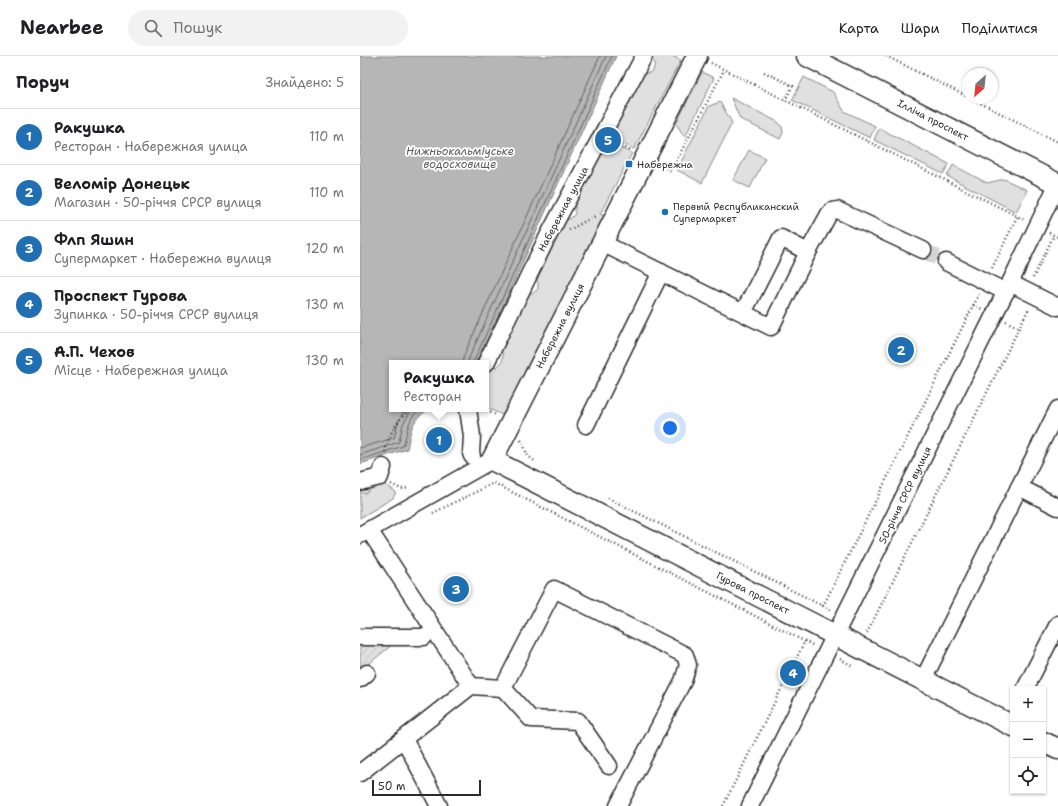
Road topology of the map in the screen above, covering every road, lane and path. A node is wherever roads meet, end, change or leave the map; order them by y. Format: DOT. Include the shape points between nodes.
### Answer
graph roads {
  1 [pos="644,56"];
  2 [pos="697,56"];
  3 [pos="807,56"];
  4 [pos="886,56"];
  5 [pos="724,70"];
  6 [pos="764,72"];
  7 [pos="962,94"];
  8 [pos="785,100"];
  9 [pos="983,104"];
  10 [pos="1058,142"];
  11 [pos="671,171"];
  12 [pos="1058,183"];
  13 [pos="1018,217"];
  14 [pos="1036,226"];
  15 [pos="1054,235"];
  16 [pos="1058,237"];
  17 [pos="602,243"];
  18 [pos="923,250"];
  19 [pos="808,252"];
  20 [pos="946,262"];
  21 [pos="661,272"];
  22 [pos="985,282"];
  23 [pos="1008,287"];
  24 [pos="1031,293"];
  25 [pos="1058,307"];
  26 [pos="744,313"];
  27 [pos="487,360"];
  28 [pos="1058,409"];
  29 [pos="407,412"];
  30 [pos="468,412"];
  31 [pos="586,425"];
  32 [pos="520,437"];
  33 [pos="472,456"];
  34 [pos="492,460"];
  35 [pos="543,466"];
  36 [pos="382,472"];
  37 [pos="360,482"];
  38 [pos="414,486"];
  39 [pos="1019,487"];
  40 [pos="606,497"];
  41 [pos="1058,507"];
  42 [pos="432,513"];
  43 [pos="364,532"];
  44 [pos="823,606"];
  45 [pos="1058,624"];
  46 [pos="809,633"];
  47 [pos="866,634"];
  48 [pos="360,637"];
  49 [pos="424,637"];
  50 [pos="831,643"];
  51 [pos="854,666"];
  52 [pos="923,680"];
  53 [pos="471,686"];
  54 [pos="1027,686"];
  55 [pos="503,688"];
  56 [pos="1010,721"];
  57 [pos="404,739"];
  58 [pos="1046,744"];
  59 [pos="1058,750"];
  60 [pos="609,766"];
  61 [pos="360,773"];
  62 [pos="439,806"];
  63 [pos="618,806"];
  64 [pos="723,806"];
  65 [pos="750,806"];
  1 -- 27 [label="street, Набережная улица" via="545,242"];
  2 -- 5 [label="path"];
  2 -- 17 [label="main road, Набережна вулиця"];
  3 -- 12 [label="main road, Ілліча проспект"];
  4 -- 7 [label="path"];
  5 -- 8 [label="path"];
  5 -- 11 [label="path"];
  6 -- 8 [label="path" via="793,86"];
  8 -- 13 [label="path"];
  9 -- 10 [label="path"];
  12 -- 14 [label="street, 50-річчя СРСР вулиця"];
  13 -- 14 [label="path"];
  13 -- 22 [label="path"];
  14 -- 15 [label="path"];
  14 -- 23 [label="street, 50-річчя СРСР вулиця"];
  15 -- 16 [label="path"];
  15 -- 24 [label="path"];
  17 -- 21 [label="street"];
  17 -- 34 [label="main road, Набережна вулиця"];
  18 -- 19 [label="street" via="837,210 828,214"];
  19 -- 26 [label="street" via="781,238"];
  19 -- 26 [label="street" via="771,327"];
  20 -- 22 [label="street"];
  21 -- 26 [label="street"];
  21 -- 31 [label="street"];
  22 -- 23 [label="street"];
  22 -- 44 [label="path"];
  23 -- 24 [label="street"];
  23 -- 50 [label="street, 50-річчя СРСР вулиця"];
  24 -- 25 [label="street"];
  24 -- 47 [label="path"];
  28 -- 39 [label="street"];
  29 -- 36 [label="path" via="396,423 387,441"];
  30 -- 33 [label="street"];
  32 -- 35 [label="path" via="528,456"];
  34 -- 43 [label="street"];
  34 -- 46 [label="main road, Гурова проспект"];
  36 -- 37 [label="street"];
  36 -- 38 [label="path" via="400,489"];
  39 -- 41 [label="street"];
  39 -- 52 [label="street"];
  40 -- 44 [label="path"];
  42 -- 46 [label="path" via="494,483"];
  43 -- 53 [label="street"];
  44 -- 46 [label="path"];
  45 -- 54 [label="street"];
  46 -- 50 [label="main road, Гурова проспект"];
  46 -- 50 [label="path"];
  46 -- 64 [label="path"];
  48 -- 49 [label="street"];
  50 -- 51 [label="path"];
  50 -- 52 [label="main road, Гурова проспект"];
  50 -- 65 [label="street, 50-річчя СРСР вулиця"];
  52 -- 56 [label="main road, Гурова проспект"];
  53 -- 55 [label="street"];
  53 -- 57 [label="street"];
  55 -- 60 [label="street" via="531,719 578,721"];
  55 -- 63 [label="street" via="554,589 685,655 688,665 683,681"];
  57 -- 61 [label="street"];
  57 -- 62 [label="street"];
  58 -- 59 [label="main road"];
}
